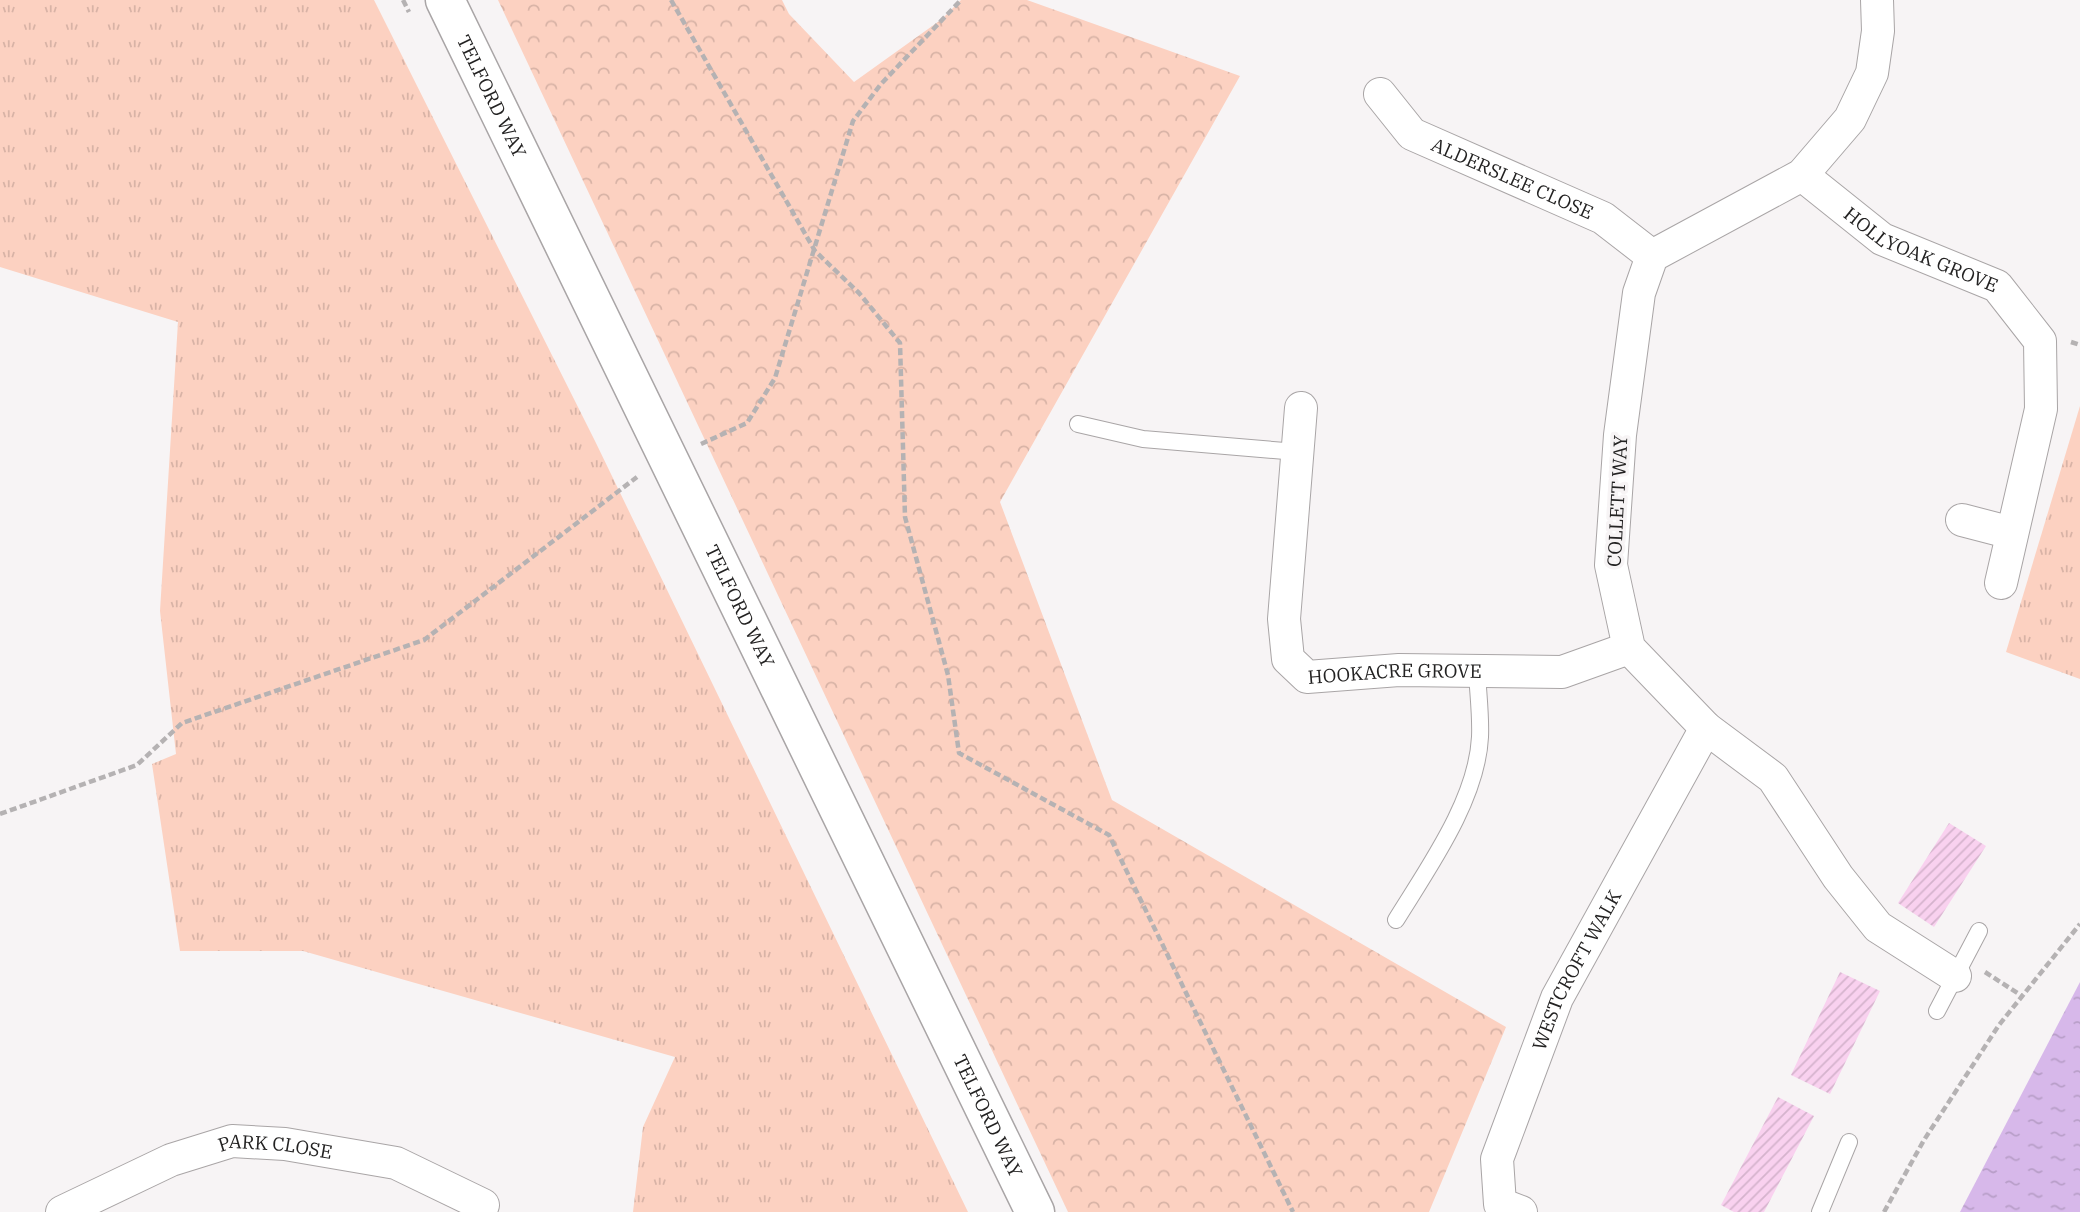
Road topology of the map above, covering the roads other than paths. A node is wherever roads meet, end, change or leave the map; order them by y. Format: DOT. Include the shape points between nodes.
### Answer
graph roads {
  1 [pos="445,0"];
  2 [pos="1877,0"];
  3 [pos="1380,94"];
  4 [pos="1802,175"];
  5 [pos="1652,256"];
  6 [pos="1300,408"];
  7 [pos="1078,424"];
  8 [pos="1297,452"];
  9 [pos="1962,520"];
  10 [pos="2012,533"];
  11 [pos="2001,583"];
  12 [pos="1629,648"];
  13 [pos="1477,672"];
  14 [pos="1706,729"];
  15 [pos="1396,920"];
  16 [pos="1979,931"];
  17 [pos="1960,967"];
  18 [pos="1937,1011"];
  19 [pos="1849,1142"];
  20 [pos="62,1212"];
  21 [pos="479,1212"];
  22 [pos="1035,1212"];
  23 [pos="1521,1212"];
  24 [pos="1821,1212"];
  1 -- 22 [label="main road, TELFORD WAY"];
  2 -- 4 [label="street" via="1872,73 1850,119"];
  3 -- 5 [label="street, ALDERSLEE CLOSE" via="1412,134 1603,218"];
  4 -- 5 [label="street"];
  4 -- 10 [label="street, HOLLYOAK GROVE" via="1882,239 1997,286 2040,341 2041,409"];
  5 -- 12 [label="street, COLLETT WAY" via="1639,293 1620,435 1611,565"];
  6 -- 8 [label="street, HOOKACRE GROVE"];
  7 -- 8 [label="lane" via="1143,439"];
  8 -- 13 [label="street, HOOKACRE GROVE" via="1284,619 1288,659 1307,677 1399,670"];
  9 -- 10 [label="street"];
  10 -- 11 [label="street, HOLLYOAK GROVE"];
  12 -- 13 [label="street, HOOKACRE GROVE" via="1562,671"];
  12 -- 14 [label="street"];
  13 -- 15 [label="lane" via="1480,738 1469,784 1440,849"];
  14 -- 17 [label="street" via="1773,778 1838,877 1878,927"];
  14 -- 23 [label="street, WESTCROFT WALK" via="1557,998 1497,1159 1500,1204"];
  16 -- 17 [label="lane"];
  17 -- 18 [label="lane"];
  19 -- 24 [label="lane"];
  20 -- 21 [label="street, PARK CLOSE" via="171,1160 232,1141 285,1144 396,1163 483,1205"];
}
